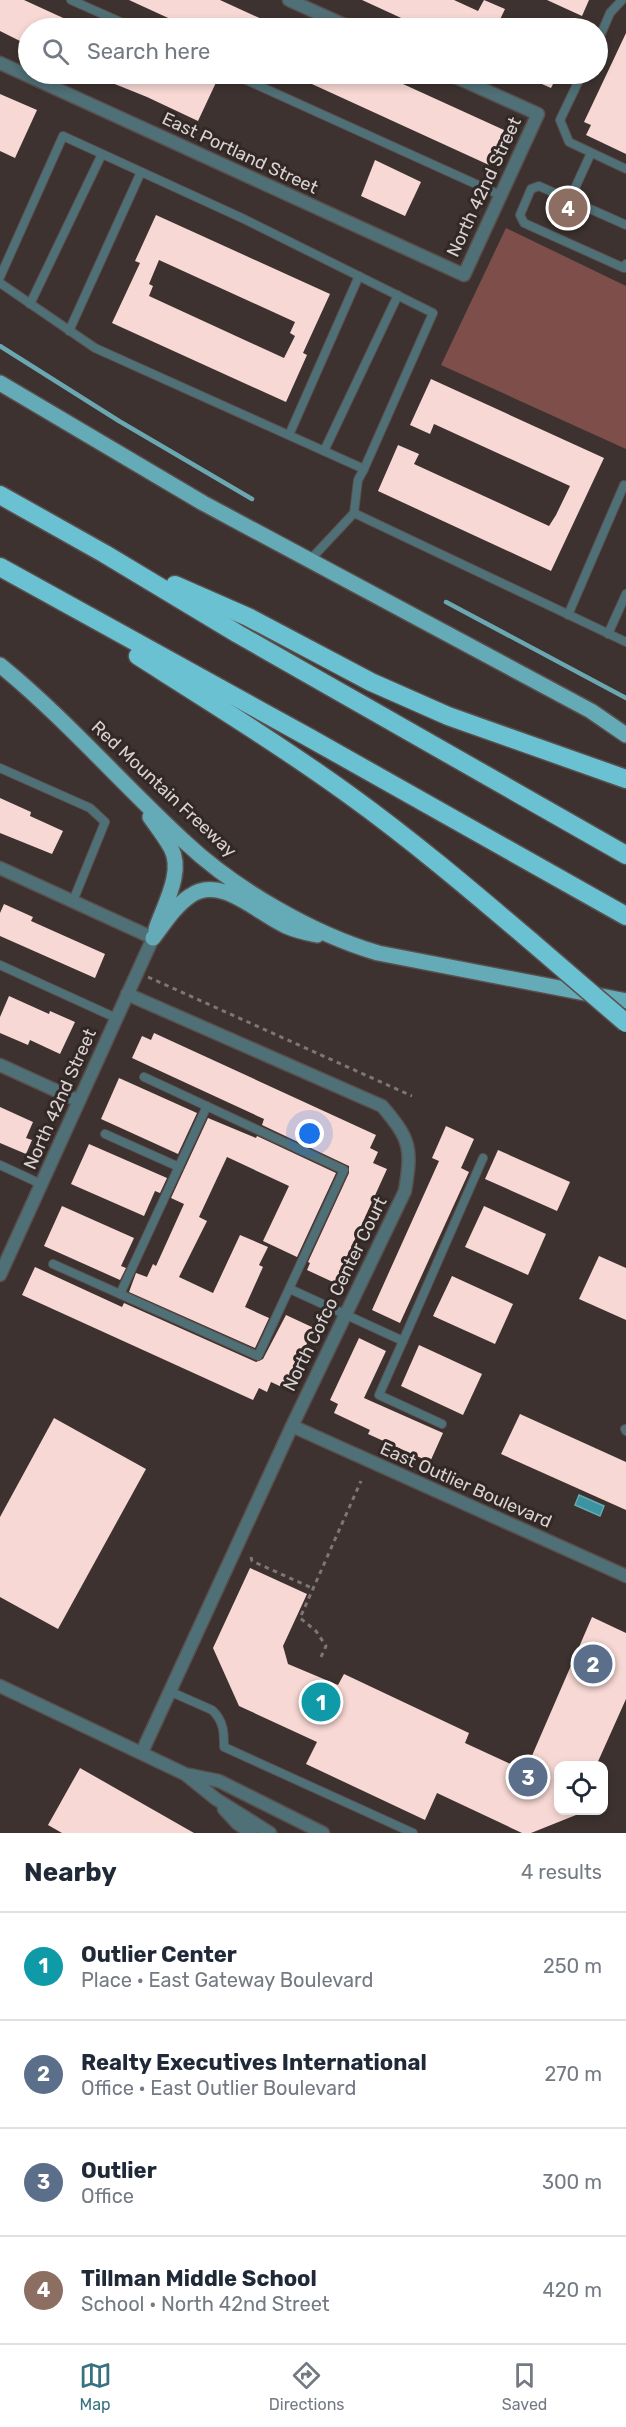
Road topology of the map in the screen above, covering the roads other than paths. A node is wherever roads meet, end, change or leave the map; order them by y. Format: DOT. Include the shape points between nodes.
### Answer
graph roads {
  1 [pos="71,0"];
  2 [pos="289,0"];
  3 [pos="622,0"];
  4 [pos="112,18"];
  5 [pos="329,18"];
  6 [pos="608,18"];
  7 [pos="0,63"];
  8 [pos="18,71"];
  9 [pos="46,84"];
  10 [pos="255,84"];
  11 [pos="471,84"];
  12 [pos="577,84"];
  13 [pos="591,153"];
  14 [pos="102,154"];
  15 [pos="626,169"];
  16 [pos="141,172"];
  17 [pos="500,195"];
  18 [pos="570,199"];
  19 [pos="626,225"];
  20 [pos="626,264"];
  21 [pos="464,275"];
  22 [pos="359,276"];
  23 [pos="0,277"];
  24 [pos="0,283"];
  25 [pos="398,295"];
  26 [pos="30,304"];
  27 [pos="69,331"];
  28 [pos="0,384"];
  29 [pos="289,435"];
  30 [pos="324,451"];
  31 [pos="364,469"];
  32 [pos="626,486"];
  33 [pos="0,495"];
  34 [pos="354,513"];
  35 [pos="105,554"];
  36 [pos="309,561"];
  37 [pos="0,568"];
  38 [pos="626,594"];
  39 [pos="568,615"];
  40 [pos="608,634"];
  41 [pos="626,642"];
  42 [pos="0,665"];
  43 [pos="626,735"];
  44 [pos="0,768"];
  45 [pos="626,779"];
  46 [pos="131,789"];
  47 [pos="626,855"];
  48 [pos="0,868"];
  49 [pos="73,901"];
  50 [pos="626,916"];
  51 [pos="153,938"];
  52 [pos="352,946"];
  53 [pos="0,966"];
  54 [pos="127,994"];
  55 [pos="626,1001"];
  56 [pos="116,1018"];
  57 [pos="626,1023"];
  58 [pos="0,1065"];
  59 [pos="144,1077"];
  60 [pos="79,1101"];
  61 [pos="207,1106"];
  62 [pos="105,1134"];
  63 [pos="483,1158"];
  64 [pos="0,1165"];
  65 [pos="179,1167"];
  66 [pos="41,1184"];
  67 [pos="53,1264"];
  68 [pos="2,1267"];
  69 [pos="290,1289"];
  70 [pos="120,1294"];
  71 [pos="345,1314"];
  72 [pos="402,1341"];
  73 [pos="442,1424"];
  74 [pos="292,1426"];
  75 [pos="626,1576"];
  76 [pos="0,1686"];
  77 [pos="170,1690"];
  78 [pos="142,1752"];
  79 [pos="185,1774"];
  80 [pos="216,1799"];
  81 [pos="300,1828"];
  82 [pos="251,1833"];
  83 [pos="270,1833"];
  84 [pos="323,1833"];
  85 [pos="413,1833"];
  1 -- 4 [label="lane"];
  2 -- 5 [label="street"];
  3 -- 6 [label="lane"];
  7 -- 8 [label="street, East Portland Street"];
  9 -- 21 [label="street, East Portland Street"];
  10 -- 17 [label="lane"];
  11 -- 17 [label="street, North 42nd Street" via="538,114"];
  12 -- 13 [label="lane" via="560,120 569,142"];
  13 -- 15 [label="lane"];
  13 -- 18 [label="lane"];
  14 -- 16 [label="lane"];
  14 -- 23 [label="lane" via="63,136"];
  14 -- 26 [label="lane"];
  16 -- 22 [label="lane"];
  16 -- 27 [label="lane"];
  17 -- 21 [label="street, North 42nd Street"];
  18 -- 19 [label="lane"];
  18 -- 20 [label="lane" via="539,186 531,189 520,215 524,223 624,268"];
  22 -- 25 [label="lane"];
  22 -- 29 [label="lane"];
  24 -- 26 [label="lane"];
  25 -- 30 [label="lane"];
  25 -- 31 [label="lane" via="433,313"];
  26 -- 27 [label="lane"];
  27 -- 29 [label="lane" via="95,348"];
  28 -- 36 [label="main road" via="165,482"];
  29 -- 30 [label="lane"];
  30 -- 31 [label="lane"];
  31 -- 34 [label="lane" via="358,480"];
  32 -- 39 [label="lane"];
  33 -- 35 [label="highway"];
  34 -- 36 [label="lane"];
  34 -- 39 [label="lane"];
  35 -- 45 [label="highway" via="248,617 424,706"];
  35 -- 47 [label="highway"];
  36 -- 43 [label="main road" via="591,711"];
  37 -- 50 [label="highway"];
  37 -- 57 [label="highway, bridge" via="213,703 347,794 432,859"];
  38 -- 40 [label="lane"];
  39 -- 40 [label="lane"];
  40 -- 41 [label="lane"];
  42 -- 46 [label="main road, Red Mountain Freeway"];
  44 -- 49 [label="lane" via="90,808 105,822"];
  46 -- 51 [label="main road" via="172,849 176,863 175,877"];
  46 -- 52 [label="main road, Red Mountain Freeway" via="223,874"];
  48 -- 49 [label="street"];
  49 -- 51 [label="street"];
  51 -- 52 [label="main road" via="186,898 198,891 214,890 228,893 287,927"];
  51 -- 54 [label="street, North 42nd Street"];
  52 -- 55 [label="main road, Red Mountain Freeway" via="414,962"];
  53 -- 56 [label="lane"];
  54 -- 56 [label="street, North 42nd Street"];
  54 -- 71 [label="street, North Cofco Center Court" via="382,1106 401,1128 410,1158 405,1191"];
  56 -- 60 [label="street, North 42nd Street"];
  58 -- 60 [label="street"];
  59 -- 61 [label="lane"];
  60 -- 66 [label="street, North 42nd Street"];
  61 -- 65 [label="lane"];
  61 -- 69 [label="lane" via="344,1170"];
  62 -- 65 [label="lane"];
  63 -- 72 [label="lane"];
  64 -- 66 [label="lane"];
  65 -- 70 [label="lane"];
  66 -- 68 [label="street, North 42nd Street"];
  67 -- 70 [label="lane"];
  69 -- 70 [label="lane" via="258,1356"];
  69 -- 71 [label="lane"];
  71 -- 72 [label="lane"];
  71 -- 74 [label="street, North Cofco Center Court"];
  72 -- 73 [label="lane" via="379,1395"];
  74 -- 75 [label="street, East Outlier Boulevard"];
  74 -- 77 [label="street, North Cofco Center Court"];
  76 -- 78 [label="street"];
  77 -- 78 [label="street, North Cofco Center Court"];
  77 -- 85 [label="lane" via="218,1715 224,1729 224,1748"];
  78 -- 79 [label="street"];
  79 -- 80 [label="street"];
  79 -- 81 [label="street" via="219,1781"];
  80 -- 82 [label="street"];
  80 -- 83 [label="street"];
  81 -- 84 [label="street"];
}
